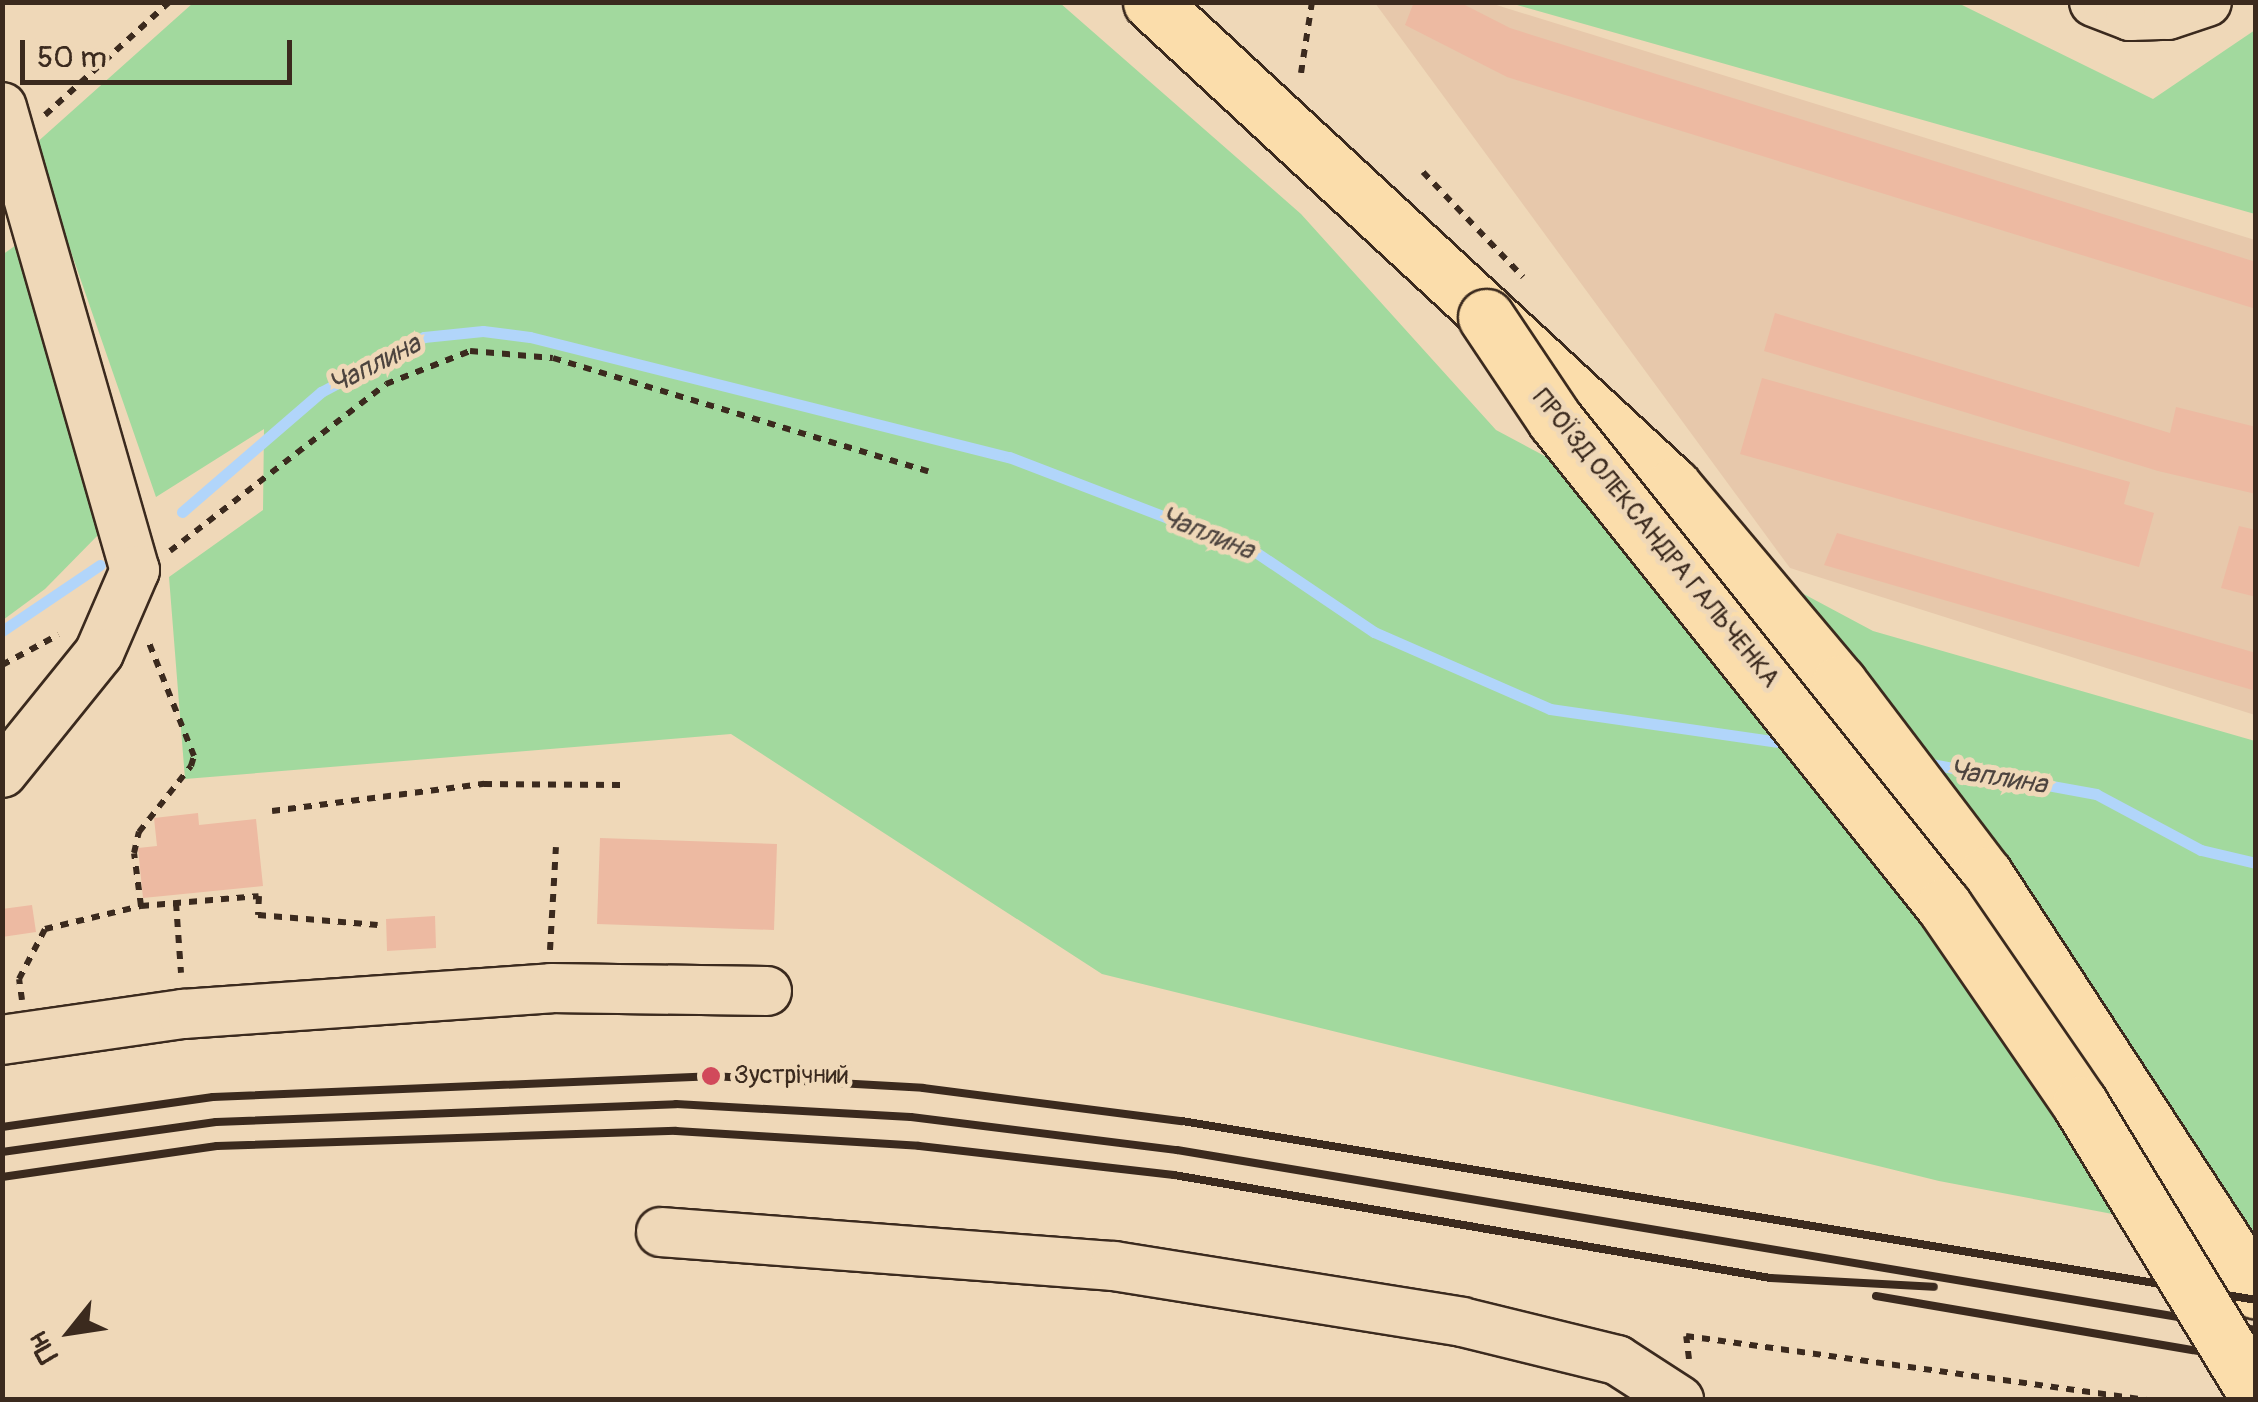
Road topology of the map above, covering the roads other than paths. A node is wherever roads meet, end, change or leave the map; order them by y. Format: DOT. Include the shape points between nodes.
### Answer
graph roads {
  1 [pos="1151,2"];
  2 [pos="2207,2"];
  3 [pos="2096,3"];
  4 [pos="9,125"];
  5 [pos="1486,318"];
  6 [pos="2,773"];
  7 [pos="768,991"];
  8 [pos="15,1038"];
  9 [pos="661,1232"];
  10 [pos="2256,1290"];
  11 [pos="1685,1387"];
  12 [pos="2256,1393"];
  1 -- 5 [label="main road"];
  2 -- 3 [label="street" via="2168,15 2130,16"];
  4 -- 6 [label="street" via="129,549 99,653"];
  5 -- 10 [label="main road, ПРОЇЗД ОЛЕКСАНДРА ГАЛЬЧЕНКА, bridge" via="1672,486 1839,683 1985,875"];
  5 -- 12 [label="main road, ПРОЇЗД ОЛЕКСАНДРА ГАЛЬЧЕНКА, bridge" via="1554,420 1944,906 2080,1104"];
  7 -- 8 [label="street" via="550,988 183,1014"];
  9 -- 11 [label="street" via="1114,1266 1462,1322 1618,1360"];
}
